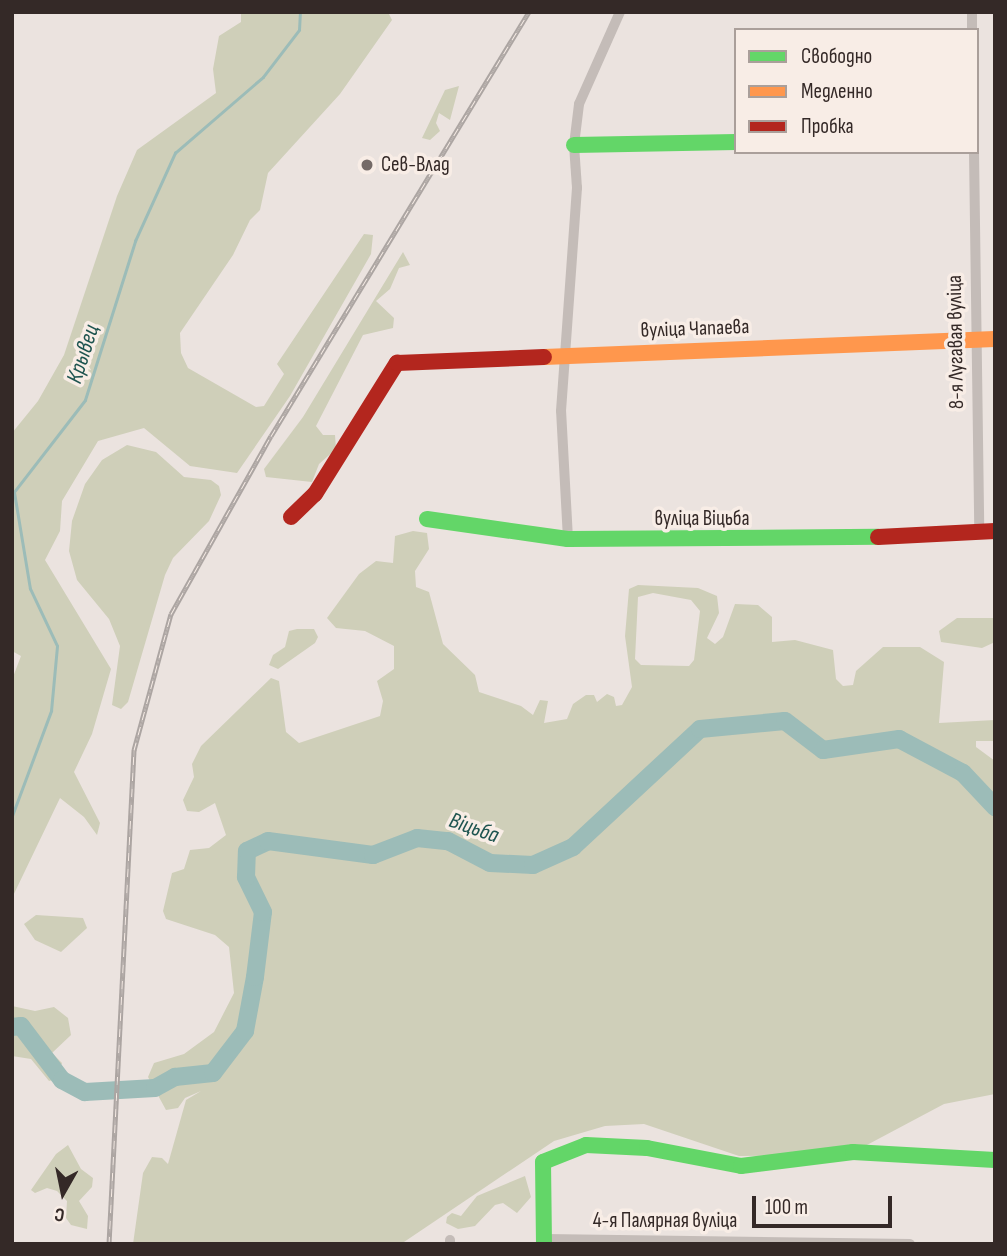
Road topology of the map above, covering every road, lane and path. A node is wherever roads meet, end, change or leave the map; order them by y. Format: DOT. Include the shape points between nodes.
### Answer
graph roads {
  1 [pos="620,12"];
  2 [pos="734,142"];
  3 [pos="574,145"];
  4 [pos="974,154"];
  5 [pos="975,339"];
  6 [pos="995,340"];
  7 [pos="564,355"];
  8 [pos="291,517"];
  9 [pos="427,519"];
  10 [pos="987,531"];
  11 [pos="569,539"];
  12 [pos="995,1160"];
  13 [pos="545,1241"];
  14 [pos="910,1244"];
  1 -- 3 [label="street" via="579,104"];
  2 -- 3 [label="street"];
  3 -- 7 [label="street" via="577,188"];
  4 -- 5 [label="street, 8-я Лугавая вуліца"];
  5 -- 6 [label="street, вуліца Чапаева"];
  5 -- 7 [label="street, вуліца Чапаева"];
  5 -- 10 [label="street, 8-я Лугавая вуліца"];
  7 -- 8 [label="street, вуліца Чапаева" via="397,363 315,494"];
  7 -- 11 [label="street" via="561,411"];
  9 -- 11 [label="street, вуліца Віцьба"];
  10 -- 11 [label="street, вуліца Віцьба" via="729,541"];
  12 -- 13 [label="street" via="853,1152 741,1166 647,1148 586,1145 543,1162"];
  13 -- 14 [label="street, 4-я Палярная вуліца"];
}
